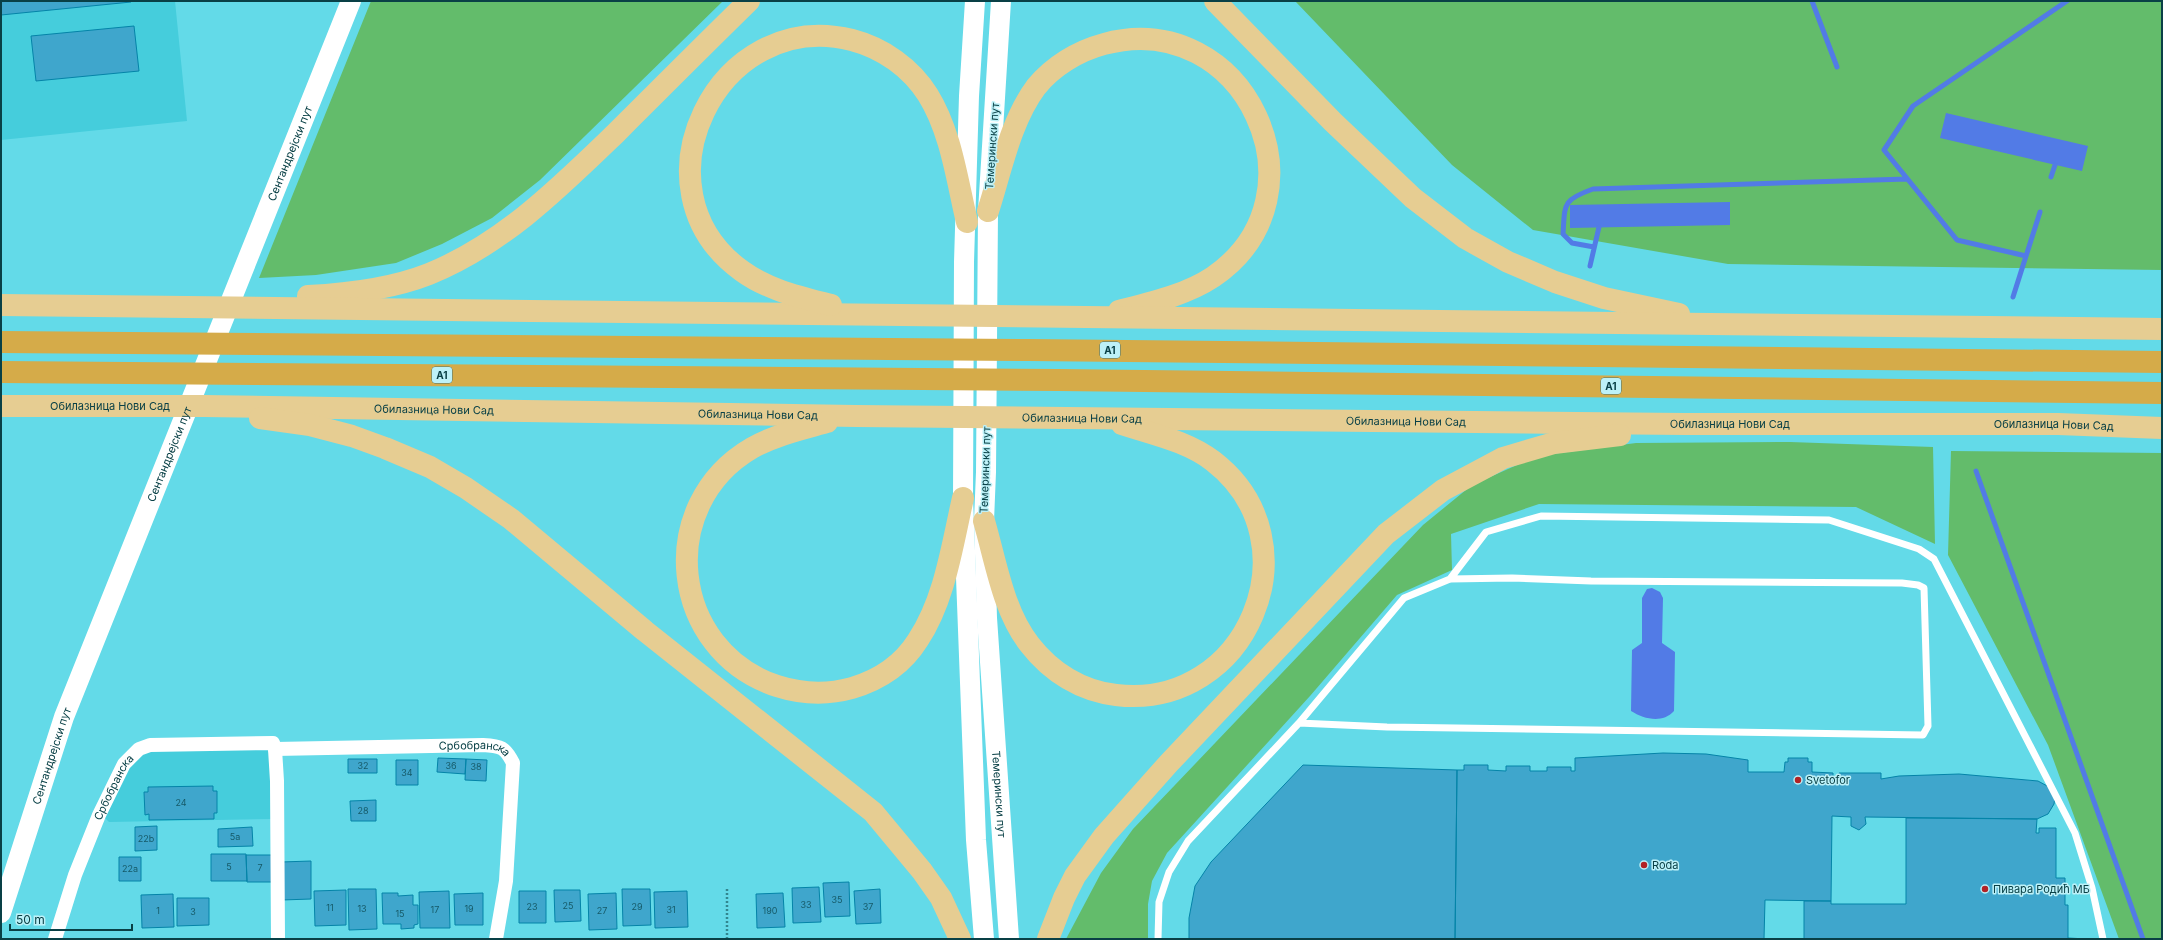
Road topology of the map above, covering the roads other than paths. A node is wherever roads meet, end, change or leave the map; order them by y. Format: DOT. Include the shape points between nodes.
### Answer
graph roads {
  1 [pos="351,1"];
  2 [pos="749,1"];
  3 [pos="975,1"];
  4 [pos="1002,1"];
  5 [pos="1215,1"];
  6 [pos="988,211"];
  7 [pos="967,222"];
  8 [pos="1,305"];
  9 [pos="255,308"];
  10 [pos="870,314"];
  11 [pos="1095,318"];
  12 [pos="1725,324"];
  13 [pos="2162,329"];
  14 [pos="1,342"];
  15 [pos="2162,362"];
  16 [pos="1,372"];
  17 [pos="2162,393"];
  18 [pos="1,406"];
  19 [pos="204,406"];
  20 [pos="856,416"];
  21 [pos="1101,417"];
  22 [pos="1685,424"];
  23 [pos="2162,428"];
  24 [pos="963,498"];
  25 [pos="984,522"];
  26 [pos="1450,579"];
  27 [pos="1299,723"];
  28 [pos="275,749"];
  29 [pos="1,913"];
  30 [pos="55,939"];
  31 [pos="278,939"];
  32 [pos="496,939"];
  33 [pos="960,939"];
  34 [pos="984,939"];
  35 [pos="1008,939"];
  36 [pos="1048,939"];
  37 [pos="1158,939"];
  38 [pos="2103,939"];
  1 -- 29 [label="main road, Сентандрејски пут" via="64,717"];
  2 -- 9 [label="main road" via="578,170 493,241 454,263 404,283 378,289 289,297"];
  3 -- 7 [label="main road, Темерински пут" via="969,96"];
  4 -- 6 [label="main road, Темерински пут"];
  5 -- 12 [label="main road" via="1333,122 1413,198 1466,238 1508,262 1604,298"];
  6 -- 11 [label="main road" via="1012,136 1028,100 1046,77 1082,51 1112,42 1161,41 1204,57 1230,76 1254,108 1265,136 1268,153 1269,186 1255,230 1229,264 1212,278 1197,286"];
  6 -- 25 [label="main road, Темерински пут"];
  7 -- 10 [label="main road" via="950,153 935,107 909,72 890,56 846,39 811,36 786,41 762,51 730,73 707,103 690,153 692,193 705,227 730,260 755,279 790,294"];
  7 -- 24 [label="main road, Темерински пут" via="964,262"];
  8 -- 9 [label="main road"];
  9 -- 10 [label="main road"];
  10 -- 11 [label="main road"];
  11 -- 12 [label="main road"];
  12 -- 13 [label="main road"];
  14 -- 15 [label="highway, A1" via="1192,351"];
  16 -- 17 [label="highway, A1" via="1059,380"];
  18 -- 19 [label="main road, Обилазница Нови Сад"];
  19 -- 20 [label="main road, Обилазница Нови Сад"];
  19 -- 33 [label="main road" via="253,417 310,425 385,448 430,467 511,519 605,600 873,812 941,898"];
  20 -- 21 [label="main road, Обилазница Нови Сад"];
  20 -- 24 [label="main road" via="798,430 752,449 724,471 701,502 692,521 687,543 687,578 694,607 703,626 731,661 768,683 804,693 832,693 845,690 885,674 914,646 934,611"];
  21 -- 22 [label="main road, Обилазница Нови Сад"];
  21 -- 25 [label="main road" via="1174,440 1212,460 1240,489 1253,512 1263,545 1262,590 1245,633 1217,665 1184,686 1154,695 1139,696 1098,692 1062,675 1039,656 1020,630 1008,603"];
  22 -- 23 [label="main road, Обилазница Нови Сад" via="2058,424"];
  22 -- 36 [label="main road" via="1554,443 1503,458 1460,479 1386,534 1168,763 1104,836 1075,876"];
  24 -- 34 [label="main road, Темерински пут" via="976,840"];
  25 -- 35 [label="main road, Темерински пут" via="988,633"];
  26 -- 27 [label="lane" via="1404,598"];
  26 -- 27 [label="lane" via="1546,578 1591,581 1918,585 1924,588 1928,726 1923,735 1387,727"];
  26 -- 38 [label="lane" via="1486,532 1541,516 1829,520 1919,549 1934,559 2075,833 2092,888"];
  27 -- 37 [label="lane" via="1188,841 1169,872 1159,902"];
  28 -- 30 [label="street, Србобранска" via="273,743 150,745 139,750 124,764 99,815 75,875"];
  28 -- 31 [label="street"];
  28 -- 32 [label="street, Србобранска" via="483,745 498,746 507,751 513,763 506,881"];
}
